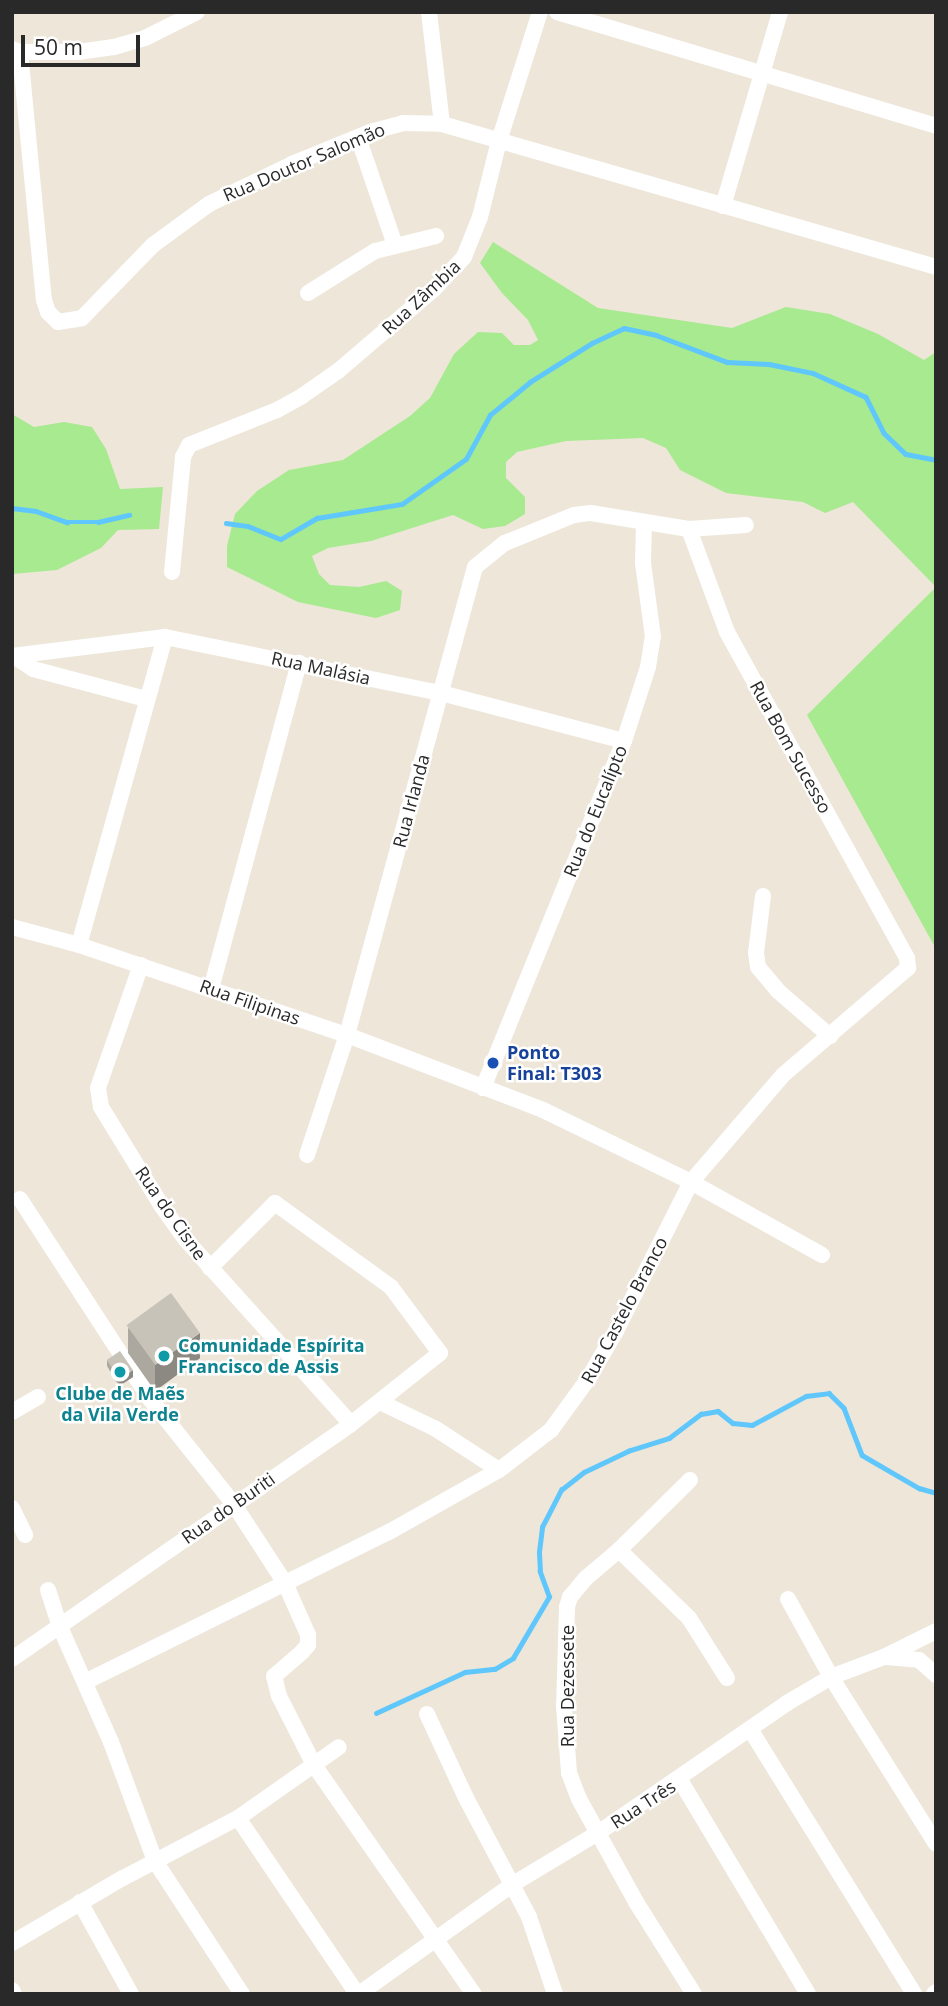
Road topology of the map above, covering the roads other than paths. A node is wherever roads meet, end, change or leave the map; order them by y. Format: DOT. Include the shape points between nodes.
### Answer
graph roads {
  1 [pos="197,12"];
  2 [pos="429,12"];
  3 [pos="540,12"];
  4 [pos="557,12"];
  5 [pos="780,12"];
  6 [pos="15,53"];
  7 [pos="762,71"];
  8 [pos="442,124"];
  9 [pos="936,126"];
  10 [pos="358,137"];
  11 [pos="499,141"];
  12 [pos="723,206"];
  13 [pos="436,236"];
  14 [pos="394,245"];
  15 [pos="936,267"];
  16 [pos="308,293"];
  17 [pos="644,523"];
  18 [pos="746,525"];
  19 [pos="689,530"];
  20 [pos="172,572"];
  21 [pos="164,637"];
  22 [pos="13,657"];
  23 [pos="299,663"];
  24 [pos="441,693"];
  25 [pos="146,699"];
  26 [pos="624,741"];
  27 [pos="763,896"];
  28 [pos="12,927"];
  29 [pos="79,945"];
  30 [pos="907,958"];
  31 [pos="141,965"];
  32 [pos="211,989"];
  33 [pos="347,1035"];
  34 [pos="830,1036"];
  35 [pos="483,1088"];
  36 [pos="307,1155"];
  37 [pos="691,1182"];
  38 [pos="20,1199"];
  39 [pos="821,1255"];
  40 [pos="210,1268"];
  41 [pos="37,1397"];
  42 [pos="380,1402"];
  43 [pos="12,1412"];
  44 [pos="351,1424"];
  45 [pos="499,1470"];
  46 [pos="690,1480"];
  47 [pos="233,1503"];
  48 [pos="12,1508"];
  49 [pos="25,1535"];
  50 [pos="619,1550"];
  51 [pos="285,1583"];
  52 [pos="48,1590"];
  53 [pos="788,1599"];
  54 [pos="60,1627"];
  55 [pos="936,1631"];
  56 [pos="884,1657"];
  57 [pos="12,1659"];
  58 [pos="936,1675"];
  59 [pos="831,1677"];
  60 [pos="727,1678"];
  61 [pos="85,1682"];
  62 [pos="427,1714"];
  63 [pos="750,1729"];
  64 [pos="340,1747"];
  65 [pos="314,1765"];
  66 [pos="680,1780"];
  67 [pos="238,1818"];
  68 [pos="598,1833"];
  69 [pos="936,1844"];
  70 [pos="155,1861"];
  71 [pos="513,1884"];
  72 [pos="80,1902"];
  73 [pos="438,1938"];
  74 [pos="12,1942"];
  75 [pos="131,1994"];
  76 [pos="242,1994"];
  77 [pos="358,1994"];
  78 [pos="474,1994"];
  79 [pos="555,1994"];
  80 [pos="694,1994"];
  81 [pos="808,1994"];
  82 [pos="914,1994"];
  1 -- 6 [label="street" via="145,38 114,47"];
  2 -- 8 [label="street"];
  3 -- 11 [label="street, Rua Zâmbia"];
  4 -- 7 [label="street"];
  5 -- 7 [label="street"];
  6 -- 10 [label="street, Rua Doutor Salomão" via="44,300 58,322 82,318 153,245 209,204"];
  7 -- 9 [label="street"];
  7 -- 12 [label="street"];
  8 -- 10 [label="street, Rua Doutor Salomão" via="392,124"];
  8 -- 11 [label="street, Rua Doutor Salomão"];
  10 -- 14 [label="street"];
  11 -- 12 [label="street, Rua Doutor Salomão"];
  11 -- 20 [label="street, Rua Zâmbia" via="472,240 455,271 302,396 194,442 183,457"];
  12 -- 15 [label="street, Rua Doutor Salomão"];
  13 -- 14 [label="street"];
  14 -- 16 [label="street" via="359,259"];
  17 -- 19 [label="street"];
  17 -- 24 [label="street, Rua Irlanda" via="574,514 505,543 475,567"];
  17 -- 26 [label="street, Rua do Eucalípto" via="643,563 653,637"];
  18 -- 19 [label="street"];
  19 -- 30 [label="street, Rua Bom Sucesso" via="727,632"];
  21 -- 22 [label="street, Rua Malásia"];
  21 -- 23 [label="street, Rua Malásia"];
  21 -- 25 [label="street"];
  22 -- 25 [label="street" via="33,669"];
  23 -- 24 [label="street, Rua Malásia"];
  23 -- 32 [label="street"];
  24 -- 26 [label="street, Rua Malásia"];
  24 -- 33 [label="street, Rua Irlanda"];
  25 -- 29 [label="street"];
  26 -- 35 [label="street, Rua do Eucalípto"];
  27 -- 34 [label="street" via="758,967"];
  28 -- 29 [label="street, Rua Filipinas"];
  29 -- 31 [label="street, Rua Filipinas"];
  30 -- 34 [label="street, Rua Castelo Branco" via="905,972"];
  31 -- 32 [label="street, Rua Filipinas"];
  31 -- 40 [label="street, Rua do Cisne" via="97,1096 160,1205"];
  32 -- 33 [label="street, Rua Filipinas"];
  33 -- 35 [label="street, Rua Filipinas"];
  33 -- 36 [label="street, Rua Irlanda"];
  34 -- 37 [label="street, Rua Castelo Branco" via="783,1075"];
  35 -- 37 [label="street, Rua Filipinas" via="590,1131"];
  37 -- 39 [label="street, Rua Filipinas"];
  37 -- 45 [label="street, Rua Castelo Branco" via="642,1284 582,1389 551,1430"];
  38 -- 47 [label="street" via="150,1399"];
  40 -- 42 [label="street, Rua do Buriti" via="275,1203 391,1287 440,1353"];
  40 -- 44 [label="street, Rua do Cisne"];
  41 -- 43 [label="street"];
  42 -- 44 [label="street, Rua do Buriti"];
  42 -- 45 [label="street" via="436,1429"];
  44 -- 47 [label="street, Rua do Buriti"];
  45 -- 51 [label="street, Rua Castelo Branco"];
  46 -- 50 [label="street, Rua Dezessete"];
  47 -- 51 [label="street"];
  47 -- 54 [label="street, Rua do Buriti"];
  48 -- 49 [label="street"];
  50 -- 60 [label="street" via="689,1618"];
  50 -- 68 [label="street, Rua Dezessete" via="577,1587 567,1606 564,1706 569,1773"];
  51 -- 61 [label="street, Rua Castelo Branco"];
  51 -- 65 [label="street" via="307,1627 308,1645 280,1669 274,1684"];
  52 -- 54 [label="street"];
  53 -- 59 [label="street"];
  54 -- 57 [label="street, Rua do Buriti"];
  54 -- 61 [label="street"];
  55 -- 56 [label="street, Rua Três"];
  56 -- 58 [label="street" via="919,1660"];
  56 -- 59 [label="street, Rua Três"];
  59 -- 63 [label="street, Rua Três"];
  59 -- 69 [label="street"];
  61 -- 70 [label="street"];
  62 -- 71 [label="street"];
  63 -- 66 [label="street, Rua Três"];
  63 -- 82 [label="street"];
  64 -- 65 [label="street"];
  65 -- 67 [label="street"];
  65 -- 73 [label="street"];
  66 -- 68 [label="street, Rua Três"];
  66 -- 81 [label="street"];
  67 -- 70 [label="street"];
  67 -- 77 [label="street"];
  68 -- 71 [label="street, Rua Três"];
  68 -- 80 [label="street, Rua Dezessete"];
  70 -- 72 [label="street"];
  70 -- 76 [label="street"];
  71 -- 73 [label="street, Rua Três"];
  71 -- 79 [label="street" via="540,1942"];
  72 -- 74 [label="street"];
  72 -- 75 [label="street"];
  73 -- 77 [label="street, Rua Três"];
  73 -- 78 [label="street"];
}
